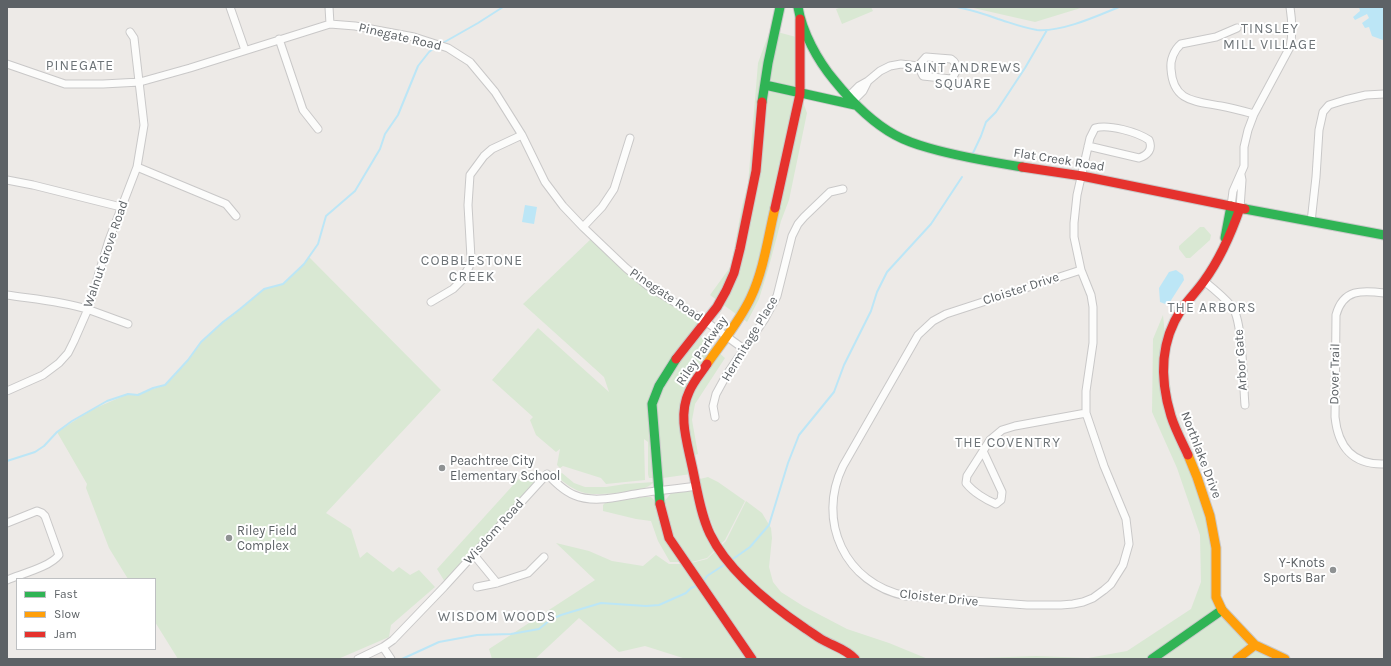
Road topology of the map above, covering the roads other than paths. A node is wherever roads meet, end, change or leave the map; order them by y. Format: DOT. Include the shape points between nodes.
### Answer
graph roads {
  1 [pos="230,7"];
  2 [pos="329,7"];
  3 [pos="780,7"];
  4 [pos="798,7"];
  5 [pos="1290,7"];
  6 [pos="800,19"];
  7 [pos="330,24"];
  8 [pos="1237,28"];
  9 [pos="130,32"];
  10 [pos="279,39"];
  11 [pos="245,50"];
  12 [pos="7,64"];
  13 [pos="918,66"];
  14 [pos="140,82"];
  15 [pos="765,85"];
  16 [pos="800,94"];
  17 [pos="1384,94"];
  18 [pos="852,101"];
  19 [pos="1254,114"];
  20 [pos="318,129"];
  21 [pos="522,135"];
  22 [pos="630,138"];
  23 [pos="1088,146"];
  24 [pos="137,167"];
  25 [pos="1082,176"];
  26 [pos="7,180"];
  27 [pos="843,189"];
  28 [pos="121,207"];
  29 [pos="1235,207"];
  30 [pos="236,216"];
  31 [pos="1311,222"];
  32 [pos="583,227"];
  33 [pos="1384,235"];
  34 [pos="1082,270"];
  35 [pos="1204,281"];
  36 [pos="1384,293"];
  37 [pos="7,295"];
  38 [pos="431,302"];
  39 [pos="88,309"];
  40 [pos="705,321"];
  41 [pos="128,324"];
  42 [pos="727,337"];
  43 [pos="744,349"];
  44 [pos="7,391"];
  45 [pos="1245,406"];
  46 [pos="1086,413"];
  47 [pos="715,417"];
  48 [pos="983,451"];
  49 [pos="1384,464"];
  50 [pos="697,486"];
  51 [pos="658,491"];
  52 [pos="7,523"];
  53 [pos="474,555"];
  54 [pos="544,557"];
  55 [pos="7,580"];
  56 [pos="497,583"];
  57 [pos="477,587"];
  58 [pos="1222,610"];
  59 [pos="1255,645"];
  60 [pos="383,647"];
  61 [pos="358,659"];
  62 [pos="391,659"];
  63 [pos="752,659"];
  64 [pos="855,659"];
  65 [pos="1152,659"];
  66 [pos="1237,659"];
  67 [pos="1285,659"];
  1 -- 11 [label="street"];
  2 -- 7 [label="street"];
  3 -- 15 [label="street, Riley Parkway"];
  4 -- 6 [label="street, Flat Creek Road"];
  5 -- 19 [label="street, Northlake Drive" via="1290,47"];
  6 -- 16 [label="street, Riley Parkway"];
  6 -- 18 [label="street, Flat Creek Road" via="822,65"];
  7 -- 10 [label="street, Pinegate Road"];
  7 -- 21 [label="street, Pinegate Road" via="414,37 448,48 470,62 483,77"];
  8 -- 19 [label="street" via="1216,37 1181,44 1177,47 1172,60 1172,76 1176,89 1185,98"];
  9 -- 14 [label="street, Walnut Grove Road" via="134,38"];
  10 -- 11 [label="street, Pinegate Road"];
  10 -- 20 [label="street" via="303,110"];
  11 -- 14 [label="street, Pinegate Road"];
  12 -- 14 [label="street, Pinegate Road" via="65,84"];
  13 -- 13 [label="street" via="923,76 951,79 956,72 955,61 951,59 926,57"];
  13 -- 18 [label="street" via="901,64 880,71 859,86"];
  14 -- 24 [label="street, Walnut Grove Road" via="144,125"];
  15 -- 16 [label="street"];
  15 -- 40 [label="street, Riley Parkway" via="757,168 738,260 730,284"];
  16 -- 18 [label="street"];
  16 -- 42 [label="street, Riley Parkway" via="759,277 747,305"];
  17 -- 31 [label="street" via="1345,100 1330,105 1323,112 1319,130"];
  18 -- 25 [label="street, Flat Creek Road" via="896,136 936,151"];
  19 -- 29 [label="street, Northlake Drive" via="1245,139 1241,174 1233,191"];
  21 -- 32 [label="street, Pinegate Road" via="545,182"];
  21 -- 38 [label="street" via="492,149 470,175 469,266 453,290"];
  22 -- 32 [label="street" via="612,193"];
  23 -- 23 [label="street, Cloister Drive" via="1139,158 1149,153 1151,145 1149,140 1135,133 1102,126 1095,128"];
  23 -- 25 [label="street, Cloister Drive"];
  24 -- 28 [label="street, Walnut Grove Road"];
  24 -- 30 [label="street" via="226,204"];
  25 -- 29 [label="street, Flat Creek Road"];
  25 -- 34 [label="street, Cloister Drive" via="1074,223 1074,237"];
  26 -- 28 [label="street" via="33,184"];
  27 -- 43 [label="street, Hermitage Place" via="830,192 798,224 792,236 777,296"];
  28 -- 39 [label="street, Walnut Grove Road"];
  29 -- 31 [label="street, Flat Creek Road"];
  29 -- 35 [label="street, Northlake Drive" via="1227,225 1225,244"];
  31 -- 33 [label="street, Flat Creek Road"];
  32 -- 40 [label="street, Pinegate Road" via="648,286"];
  34 -- 46 [label="street, Cloister Drive" via="1093,307"];
  34 -- 46 [label="street, Cloister Drive" via="957,310 924,328 838,475 832,508 834,528 841,547 859,572 873,583 896,594 1026,605 1073,604 1093,598 1112,584 1119,574 1124,565 1129,538 1126,519"];
  35 -- 45 [label="street, Arbor Gate" via="1227,302 1236,315"];
  35 -- 58 [label="street, Northlake Drive" via="1176,318 1166,343 1165,390 1171,416 1197,477 1210,516 1216,548 1216,597"];
  36 -- 49 [label="street, Dover Trail" via="1361,290 1351,293 1338,306 1335,417 1336,429 1344,447 1359,460"];
  37 -- 39 [label="street"];
  39 -- 41 [label="street"];
  39 -- 44 [label="street, Walnut Grove Road" via="74,342 59,363 43,375"];
  40 -- 42 [label="street, Pinegate Road"];
  40 -- 51 [label="street, Riley Parkway" via="655,393 652,404"];
  42 -- 43 [label="street, Pinegate Road"];
  42 -- 50 [label="street, Riley Parkway" via="689,391 684,403 686,434"];
  43 -- 47 [label="street, Hermitage Place" via="716,394 713,406"];
  46 -- 48 [label="street" via="1007,428 994,436"];
  48 -- 48 [label="street" via="967,476 966,483 996,504 1001,500 1002,492"];
  50 -- 51 [label="street, Wisdom Road"];
  50 -- 64 [label="street, Riley Parkway" via="711,533 721,551 734,566 770,602 792,619"];
  51 -- 53 [label="street, Wisdom Road" via="614,498 587,498 566,490 547,474"];
  51 -- 63 [label="street, Riley Parkway" via="663,524 669,538"];
  52 -- 55 [label="street" via="37,512 42,513 59,555 47,564"];
  53 -- 56 [label="street"];
  53 -- 60 [label="street, Wisdom Road" via="403,630"];
  54 -- 56 [label="street" via="528,573"];
  56 -- 57 [label="street"];
  58 -- 59 [label="street, Northlake Drive"];
  58 -- 65 [label="street"];
  59 -- 66 [label="street"];
  59 -- 67 [label="street, Northlake Drive"];
  60 -- 61 [label="street, Wisdom Road"];
  60 -- 62 [label="street"];
}
